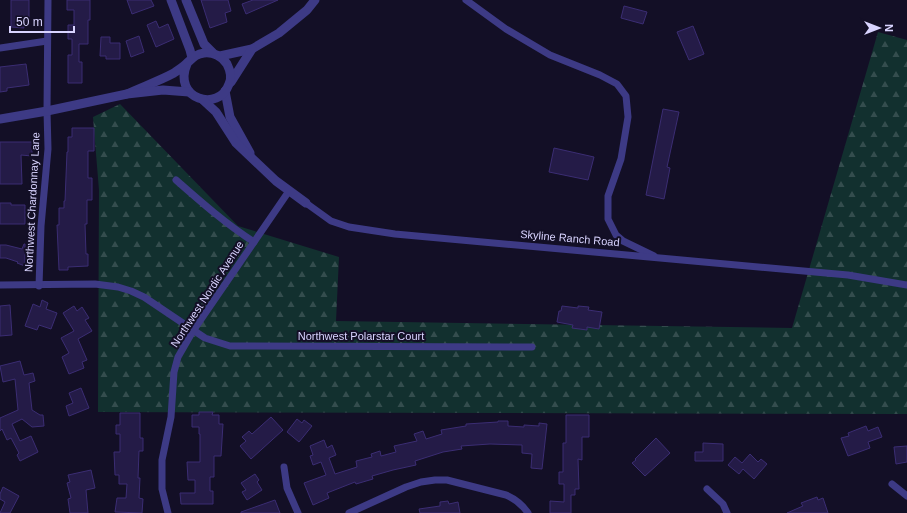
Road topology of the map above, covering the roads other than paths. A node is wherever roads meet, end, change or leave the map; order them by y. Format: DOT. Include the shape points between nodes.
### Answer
graph roads {
  1 [pos="48,0"];
  2 [pos="170,0"];
  3 [pos="186,0"];
  4 [pos="315,0"];
  5 [pos="466,0"];
  6 [pos="48,41"];
  7 [pos="0,48"];
  8 [pos="252,49"];
  9 [pos="216,55"];
  10 [pos="189,61"];
  11 [pos="227,88"];
  12 [pos="189,92"];
  13 [pos="127,94"];
  14 [pos="203,100"];
  15 [pos="47,111"];
  16 [pos="0,119"];
  17 [pos="253,158"];
  18 [pos="176,180"];
  19 [pos="289,191"];
  20 [pos="306,203"];
  21 [pos="254,242"];
  22 [pos="659,258"];
  23 [pos="907,284"];
  24 [pos="0,285"];
  25 [pos="39,286"];
  26 [pos="193,331"];
  27 [pos="532,347"];
  28 [pos="284,467"];
  29 [pos="892,484"];
  30 [pos="707,489"];
  31 [pos="907,496"];
  32 [pos="168,513"];
  33 [pos="298,513"];
  34 [pos="349,513"];
  35 [pos="528,513"];
  36 [pos="727,513"];
  1 -- 6 [label="street, Northwest Chardonnay Lane"];
  2 -- 10 [label="street"];
  3 -- 9 [label="street" via="204,44"];
  4 -- 8 [label="street" via="279,33"];
  5 -- 22 [label="street" via="506,29 550,55 617,84 626,96 628,117 621,158 608,196 608,219 616,235 623,241"];
  6 -- 7 [label="street"];
  6 -- 15 [label="street, Northwest Chardonnay Lane"];
  8 -- 9 [label="street"];
  8 -- 11 [label="street"];
  9 -- 10 [label="street" via="198,54"];
  9 -- 11 [label="street" via="226,62 229,68 231,76"];
  10 -- 12 [label="street" via="184,71 185,86"];
  10 -- 13 [label="street" via="172,73"];
  11 -- 14 [label="street" via="219,97"];
  11 -- 17 [label="street, Skyline Ranch Road" via="230,117"];
  12 -- 13 [label="street" via="162,90"];
  12 -- 14 [label="street"];
  13 -- 15 [label="street"];
  14 -- 17 [label="street, Skyline Ranch Road" via="216,112 236,143"];
  15 -- 16 [label="street"];
  15 -- 25 [label="street, Northwest Chardonnay Lane" via="48,149"];
  17 -- 19 [label="street, Skyline Ranch Road"];
  18 -- 21 [label="street" via="218,217"];
  19 -- 20 [label="street, Skyline Ranch Road"];
  19 -- 21 [label="street, Northwest Nordic Avenue"];
  20 -- 22 [label="street, Skyline Ranch Road" via="332,221 349,227 395,234"];
  21 -- 26 [label="street, Northwest Nordic Avenue"];
  22 -- 23 [label="street, Skyline Ranch Road" via="848,275"];
  24 -- 25 [label="street, Northwest Polarstar Court"];
  25 -- 26 [label="street, Northwest Polarstar Court" via="118,286 144,297"];
  26 -- 27 [label="street, Northwest Polarstar Court" via="230,346"];
  26 -- 32 [label="street, Northwest Nordic Avenue" via="178,357 174,372 171,417 162,460 162,489"];
  28 -- 33 [label="street" via="287,488"];
  29 -- 31 [label="street"];
  30 -- 36 [label="street" via="723,504"];
  34 -- 35 [label="street" via="406,487 422,482 447,480 506,495 515,499"];
}
